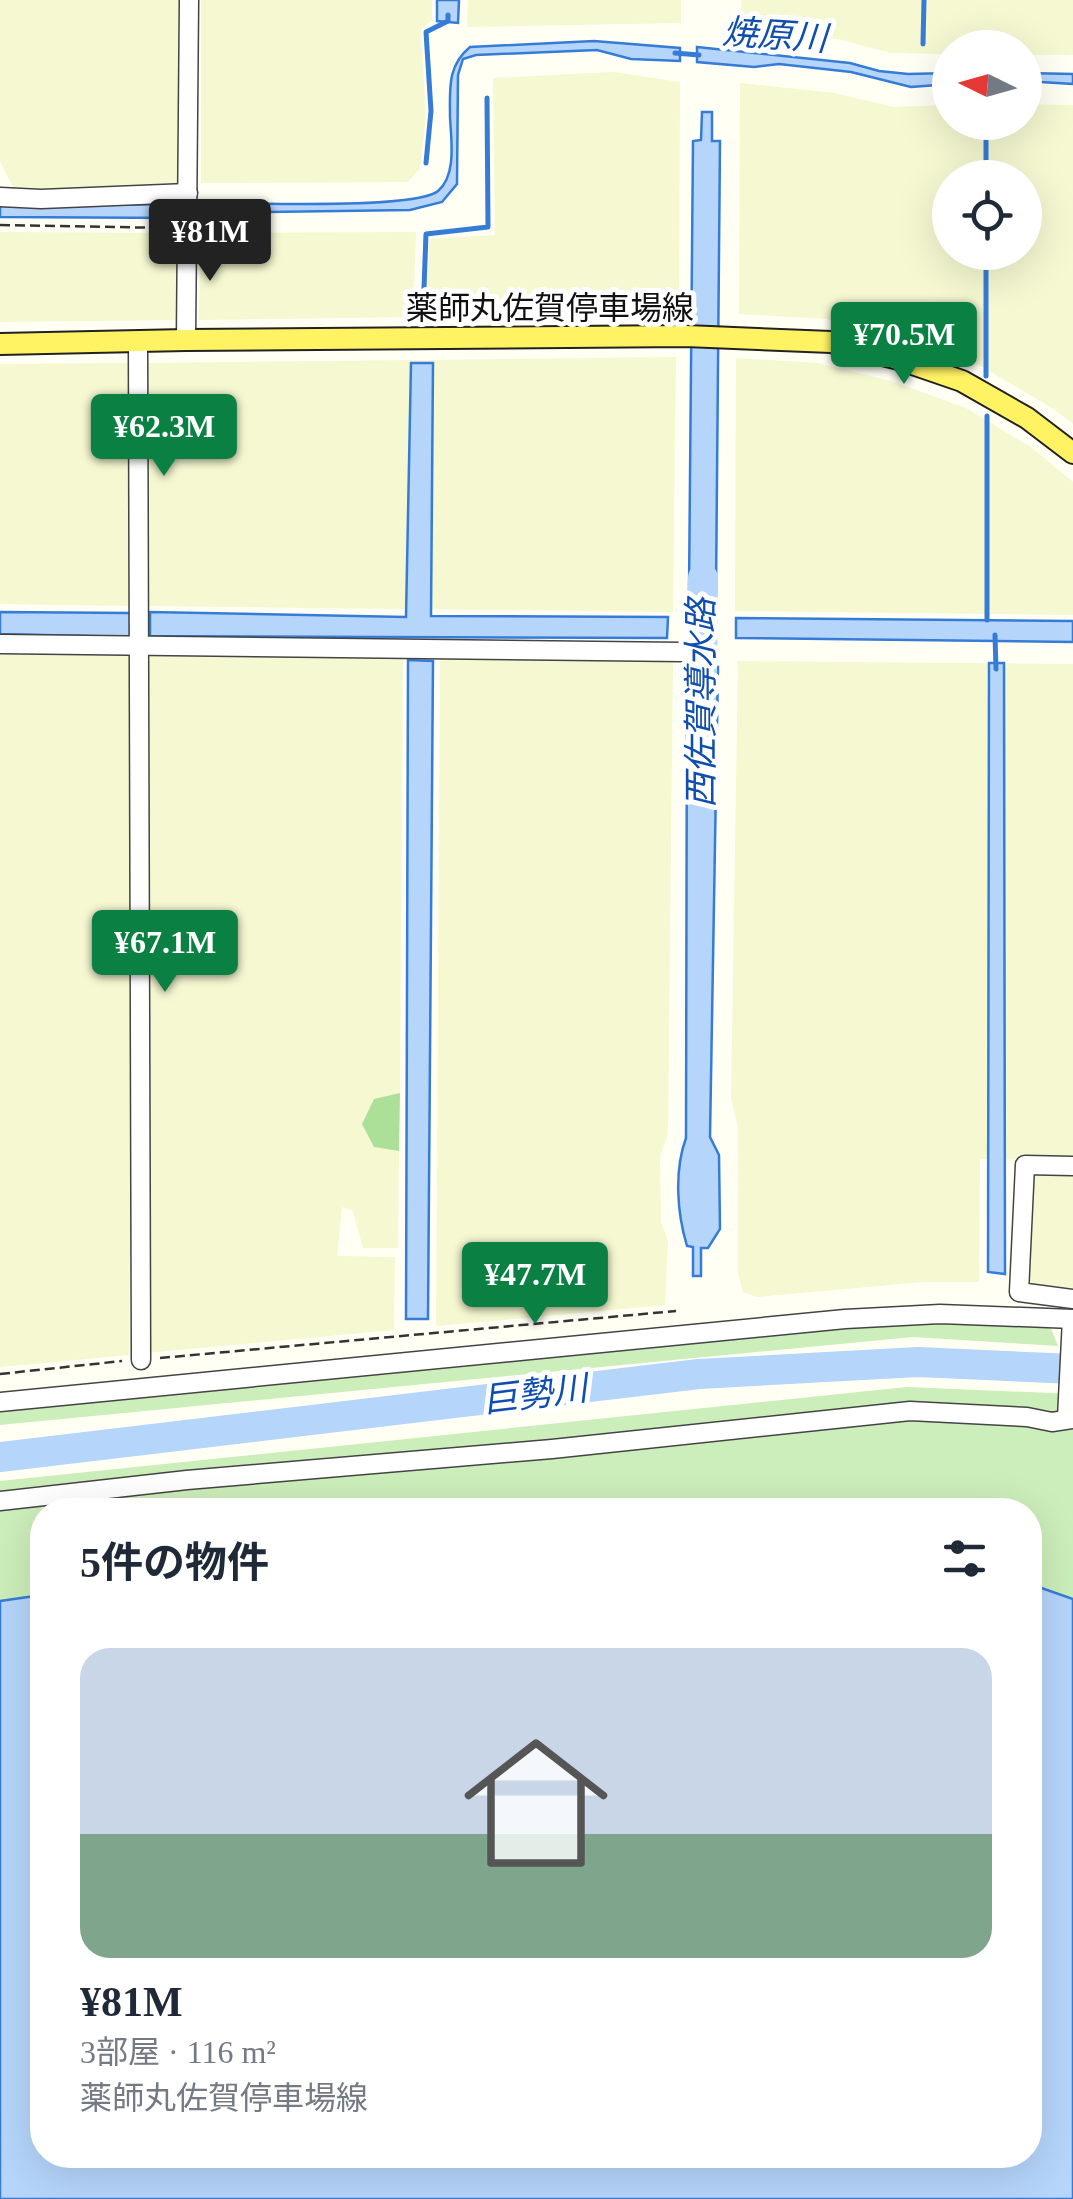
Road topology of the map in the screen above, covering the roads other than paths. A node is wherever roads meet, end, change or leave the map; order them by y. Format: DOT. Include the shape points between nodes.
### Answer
graph roads {
  1 [pos="189,0"];
  2 [pos="188,193"];
  3 [pos="0,196"];
  4 [pos="186,340"];
  5 [pos="138,342"];
  6 [pos="0,344"];
  7 [pos="1073,453"];
  8 [pos="141,632"];
  9 [pos="0,644"];
  10 [pos="683,652"];
  11 [pos="1073,1166"];
  12 [pos="1073,1299"];
  13 [pos="1072,1320"];
  14 [pos="141,1360"];
  15 [pos="0,1402"];
  16 [pos="1070,1419"];
  17 [pos="0,1501"];
  1 -- 2 [label="street"];
  2 -- 3 [label="street"];
  2 -- 4 [label="street"];
  4 -- 5 [label="main road, 薬師丸佐賀停車場線"];
  4 -- 7 [label="main road, 薬師丸佐賀停車場線" via="686,336 831,342 962,381"];
  5 -- 6 [label="main road, 薬師丸佐賀停車場線"];
  5 -- 8 [label="street"];
  8 -- 9 [label="street"];
  8 -- 10 [label="street" via="431,650"];
  8 -- 14 [label="street"];
  11 -- 12 [label="street" via="1025,1165 1019,1292"];
  13 -- 15 [label="street" via="940,1314 845,1319"];
  13 -- 16 [label="street"];
  16 -- 17 [label="street" via="910,1411"];
}
